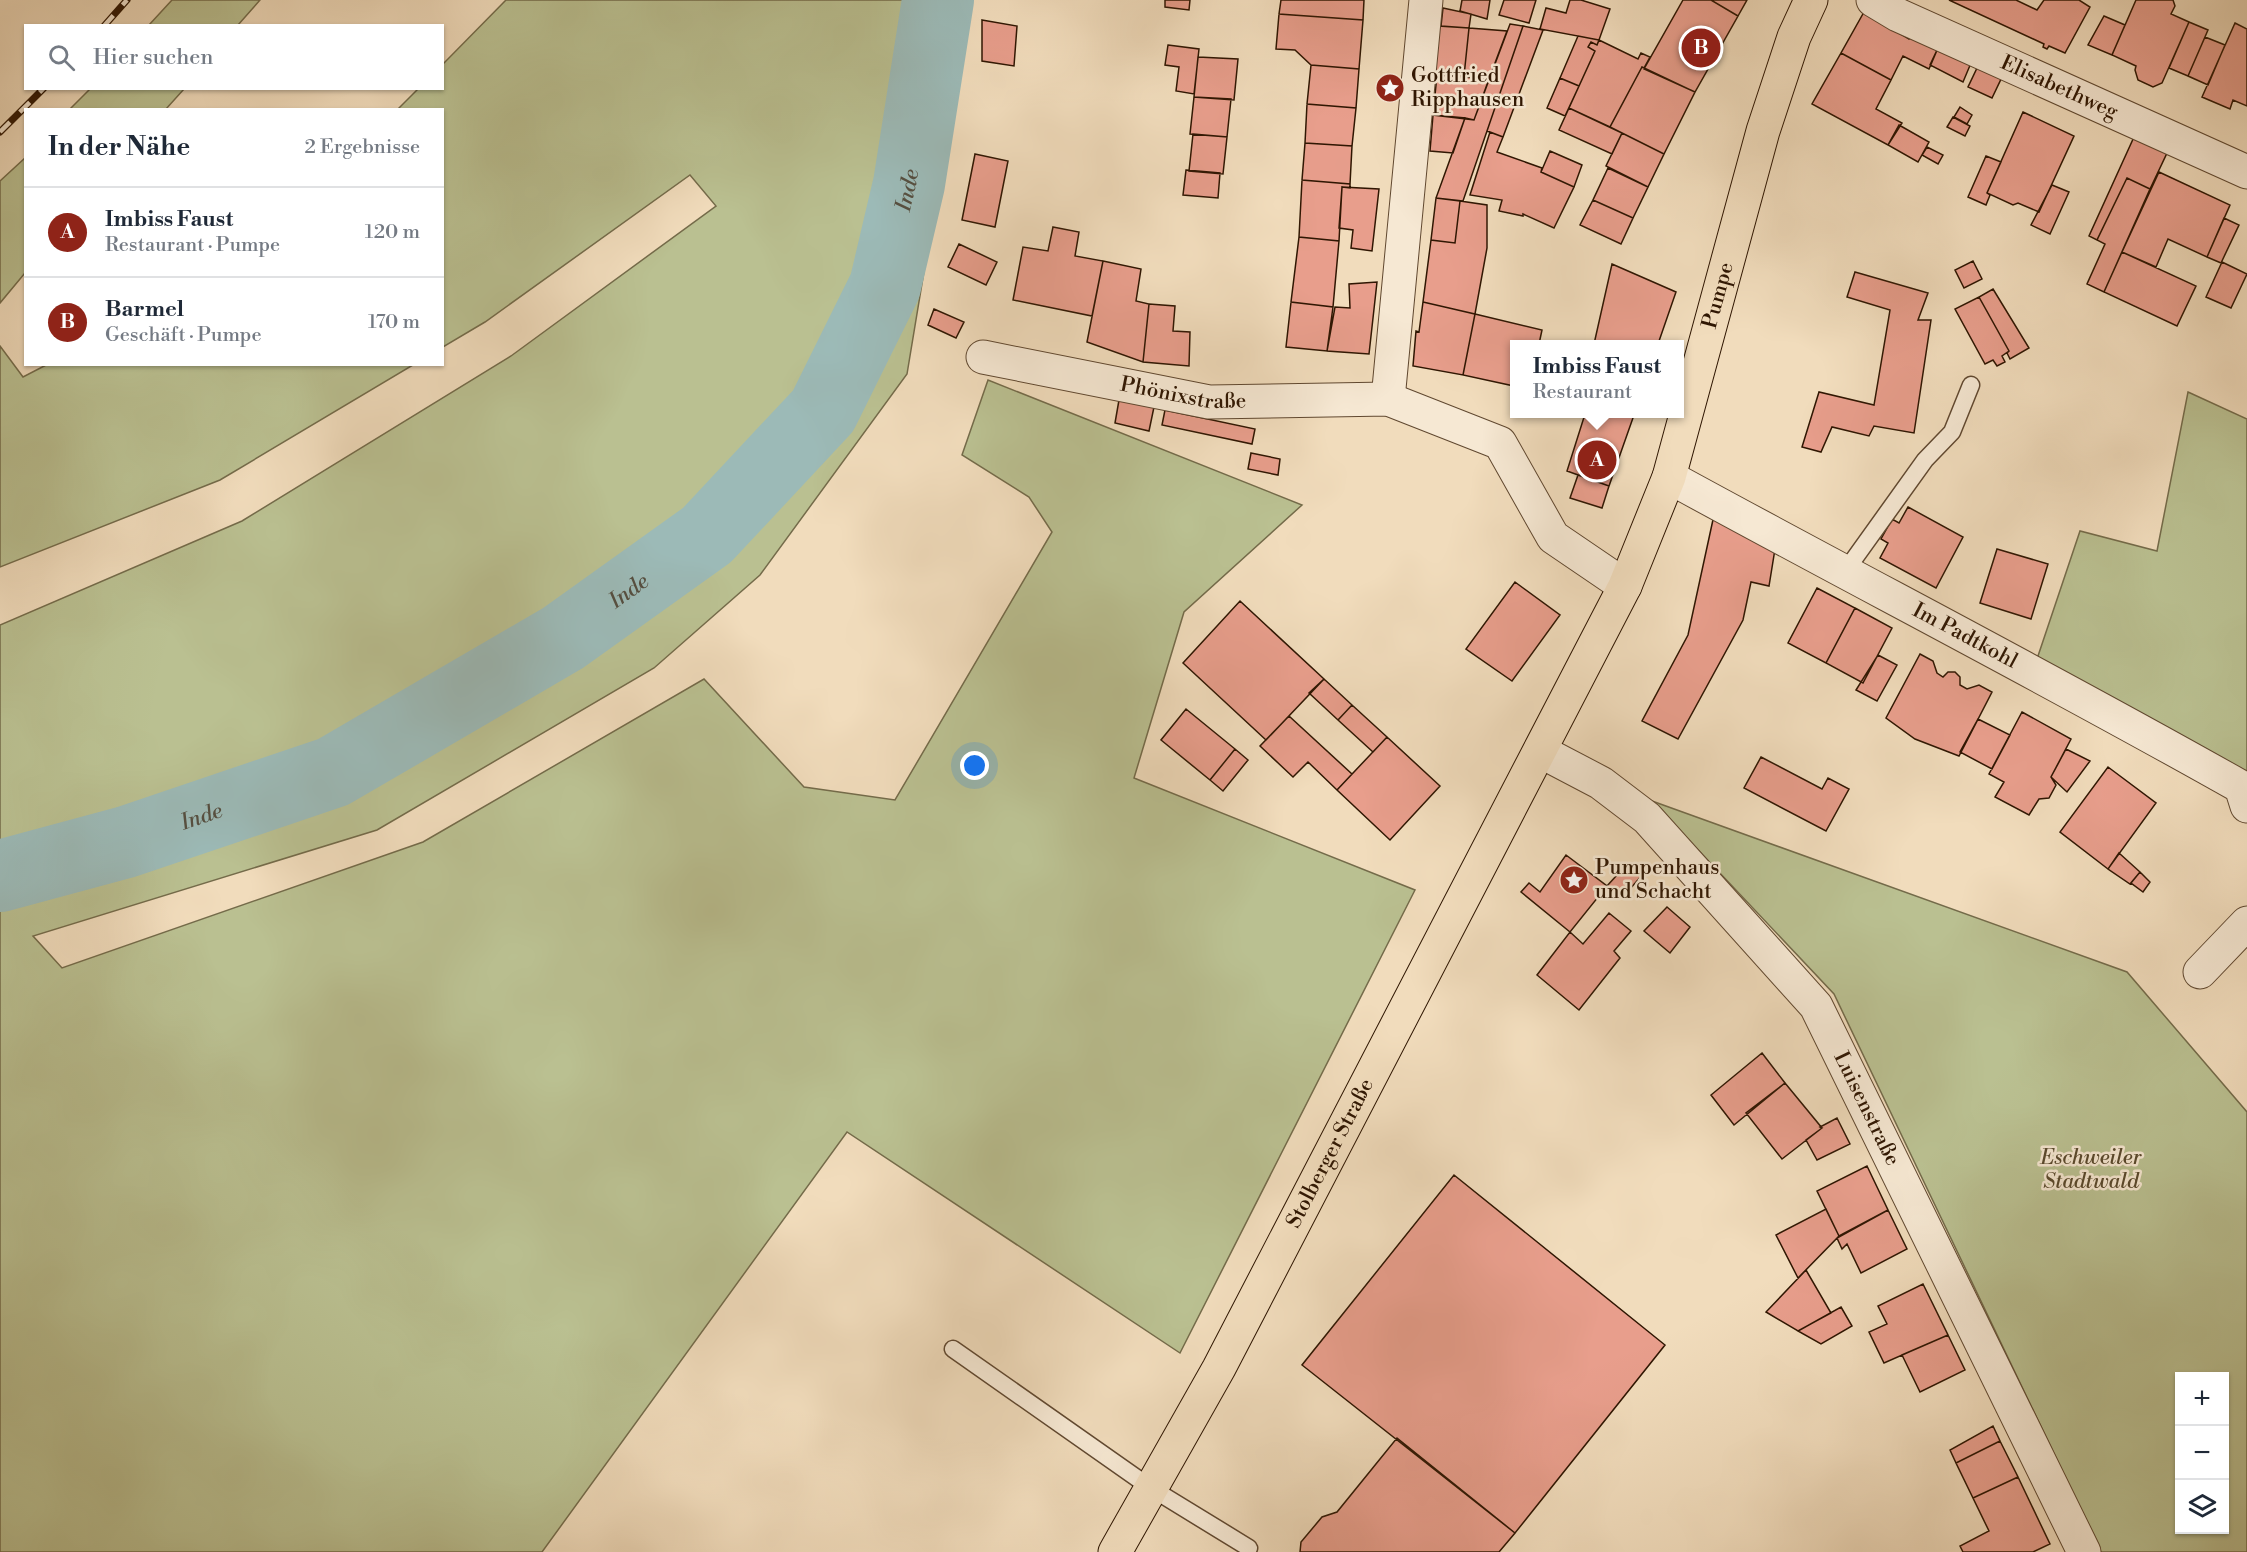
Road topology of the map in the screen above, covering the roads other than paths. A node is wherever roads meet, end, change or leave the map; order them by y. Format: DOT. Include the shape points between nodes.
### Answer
graph roads {
  1 [pos="1426,0"];
  2 [pos="1811,0"];
  3 [pos="1873,0"];
  4 [pos="2247,172"];
  5 [pos="983,357"];
  6 [pos="1971,386"];
  7 [pos="1388,399"];
  8 [pos="1669,477"];
  9 [pos="1844,573"];
  10 [pos="1625,586"];
  11 [pos="1540,751"];
  12 [pos="2247,806"];
  13 [pos="2247,923"];
  14 [pos="2200,972"];
  15 [pos="953,1349"];
  16 [pos="1151,1488"];
  17 [pos="1249,1548"];
  18 [pos="1115,1552"];
  19 [pos="2084,1552"];
  1 -- 7 [label="street"];
  2 -- 8 [label="main road, Pumpe" via="1794,37 1763,131"];
  3 -- 4 [label="street, Elisabethweg" via="1898,15"];
  5 -- 7 [label="street, Phönixstraße" via="1209,402"];
  6 -- 9 [label="lane" via="1952,432 1925,460"];
  7 -- 10 [label="street, Phönixstraße" via="1500,443 1553,537"];
  8 -- 9 [label="street, Im Padtkohl"];
  8 -- 10 [label="main road, Pumpe"];
  9 -- 12 [label="street, Im Padtkohl" via="2034,671 2241,787"];
  10 -- 11 [label="main road, Pumpe"];
  11 -- 16 [label="main road, Stolberger Straße" via="1220,1368"];
  11 -- 19 [label="street, Luisenstraße" via="1601,783 1647,818 1816,1006"];
  13 -- 14 [label="street"];
  15 -- 16 [label="lane"];
  16 -- 17 [label="lane"];
  16 -- 18 [label="main road, Stolberger Straße"];
}
